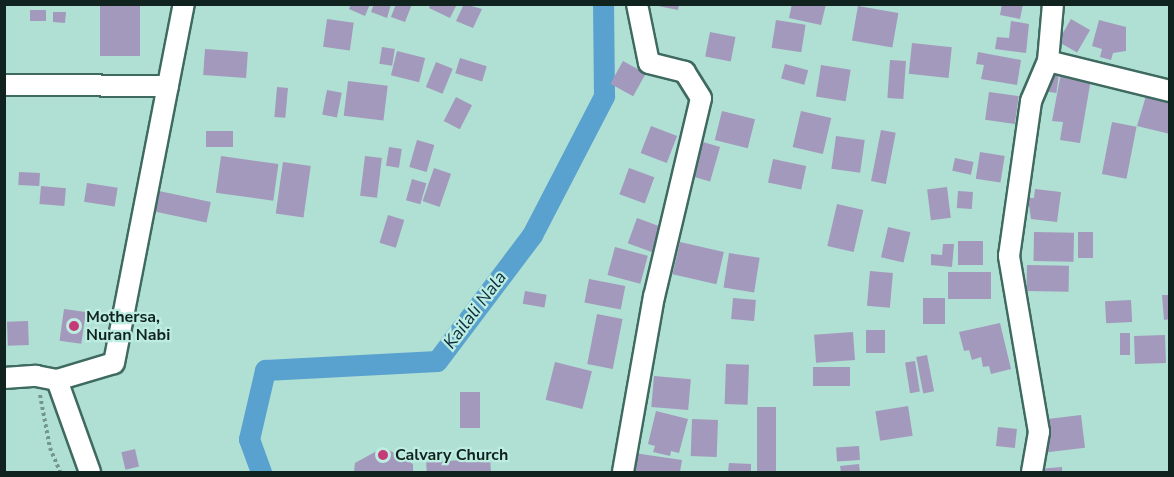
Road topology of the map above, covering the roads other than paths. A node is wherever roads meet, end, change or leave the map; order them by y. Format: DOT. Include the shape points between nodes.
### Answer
graph roads {
  1 [pos="184,4"];
  2 [pos="637,4"];
  3 [pos="1053,4"];
  4 [pos="1048,61"];
  5 [pos="4,85"];
  6 [pos="168,86"];
  7 [pos="1170,91"];
  8 [pos="4,378"];
  9 [pos="57,380"];
  10 [pos="90,472"];
  11 [pos="623,472"];
  12 [pos="1032,472"];
  1 -- 6 [label="street"];
  2 -- 11 [label="street" via="649,63 685,72 701,98 654,297"];
  3 -- 4 [label="street"];
  4 -- 7 [label="street"];
  4 -- 12 [label="street" via="1031,101 1009,256 1039,432"];
  5 -- 6 [label="street"];
  6 -- 9 [label="street" via="114,363"];
  8 -- 9 [label="street" via="36,376"];
  9 -- 10 [label="street"];
}
